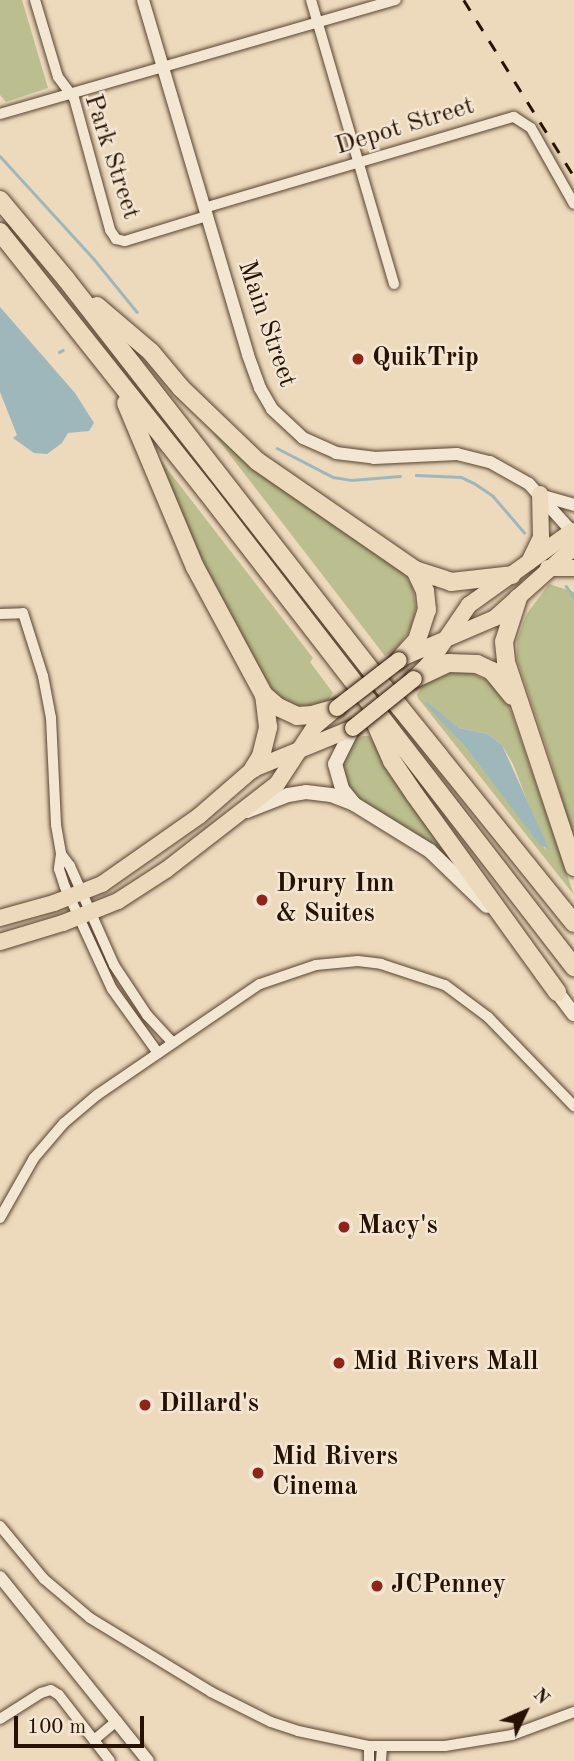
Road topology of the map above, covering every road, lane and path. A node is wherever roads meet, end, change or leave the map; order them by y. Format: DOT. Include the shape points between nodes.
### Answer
graph roads {
  1 [pos="35,0"];
  2 [pos="143,0"];
  3 [pos="311,0"];
  4 [pos="396,0"];
  5 [pos="317,24"];
  6 [pos="163,66"];
  7 [pos="69,93"];
  8 [pos="0,114"];
  9 [pos="357,163"];
  10 [pos="0,200"];
  11 [pos="574,204"];
  12 [pos="205,212"];
  13 [pos="0,232"];
  14 [pos="66,279"];
  15 [pos="394,284"];
  16 [pos="116,380"];
  17 [pos="540,494"];
  18 [pos="574,505"];
  19 [pos="573,535"];
  20 [pos="548,568"];
  21 [pos="574,568"];
  22 [pos="415,570"];
  23 [pos="519,571"];
  24 [pos="518,598"];
  25 [pos="0,614"];
  26 [pos="446,639"];
  27 [pos="399,660"];
  28 [pos="414,679"];
  29 [pos="363,694"];
  30 [pos="264,695"];
  31 [pos="519,705"];
  32 [pos="337,708"];
  33 [pos="353,728"];
  34 [pos="299,750"];
  35 [pos="253,769"];
  36 [pos="354,804"];
  37 [pos="238,815"];
  38 [pos="574,867"];
  39 [pos="75,894"];
  40 [pos="85,915"];
  41 [pos="0,918"];
  42 [pos="574,923"];
  43 [pos="0,942"];
  44 [pos="574,967"];
  45 [pos="557,992"];
  46 [pos="574,1014"];
  47 [pos="173,1043"];
  48 [pos="158,1053"];
  49 [pos="574,1106"];
  50 [pos="1,1212"];
  51 [pos="0,1526"];
  52 [pos="0,1577"];
  53 [pos="574,1712"];
  54 [pos="0,1719"];
  55 [pos="117,1721"];
  56 [pos="94,1740"];
  57 [pos="369,1746"];
  58 [pos="382,1747"];
  59 [pos="110,1761"];
  60 [pos="148,1761"];
  61 [pos="369,1761"];
  62 [pos="381,1761"];
  1 -- 7 [label="street, Park Street" via="58,78"];
  2 -- 6 [label="street, Main Street"];
  3 -- 5 [label="street"];
  4 -- 5 [label="street"];
  5 -- 6 [label="street"];
  5 -- 9 [label="street"];
  6 -- 7 [label="street"];
  6 -- 12 [label="street, Main Street"];
  7 -- 8 [label="street"];
  7 -- 12 [label="street, Park Street" via="116,239 125,241"];
  9 -- 11 [label="street, Depot Street" via="514,117 531,128"];
  9 -- 12 [label="street, Depot Street"];
  9 -- 15 [label="street"];
  10 -- 14 [label="highway"];
  12 -- 17 [label="street, Main Street" via="260,388 291,429 312,443 349,456 478,458 520,476"];
  13 -- 16 [label="highway"];
  14 -- 22 [label="highway" via="151,352 257,461"];
  14 -- 42 [label="highway"];
  16 -- 29 [label="highway"];
  16 -- 30 [label="highway" via="195,567"];
  17 -- 18 [label="street"];
  17 -- 19 [label="street, Main Street"];
  17 -- 23 [label="main road" via="541,537"];
  19 -- 20 [label="main road"];
  19 -- 23 [label="main road"];
  20 -- 21 [label="main road"];
  20 -- 24 [label="main road"];
  22 -- 23 [label="highway" via="451,582"];
  22 -- 27 [label="highway" via="425,591 427,610 417,640"];
  23 -- 26 [label="main road" via="469,605"];
  24 -- 26 [label="main road" via="495,618"];
  24 -- 31 [label="highway" via="504,642"];
  25 -- 39 [label="street" via="23,613 43,676 51,718 55,825"];
  26 -- 27 [label="main road"];
  26 -- 28 [label="main road"];
  27 -- 32 [label="main road, bridge"];
  28 -- 31 [label="highway" via="449,663 477,664 492,671"];
  28 -- 33 [label="main road, bridge"];
  29 -- 44 [label="highway"];
  29 -- 45 [label="highway" via="400,772"];
  30 -- 32 [label="highway" via="297,716"];
  30 -- 35 [label="highway" via="268,727"];
  31 -- 38 [label="highway"];
  32 -- 34 [label="main road" via="315,726"];
  33 -- 34 [label="main road"];
  33 -- 36 [label="main road" via="335,764 342,789"];
  34 -- 35 [label="main road"];
  34 -- 37 [label="main road" via="277,784"];
  35 -- 39 [label="main road" via="145,856 102,884"];
  36 -- 37 [label="main road" via="306,792"];
  36 -- 45 [label="main road" via="430,851 459,876"];
  37 -- 40 [label="main road" via="142,887"];
  39 -- 40 [label="street"];
  39 -- 41 [label="main road"];
  40 -- 43 [label="main road"];
  40 -- 47 [label="street" via="131,994"];
  40 -- 48 [label="street" via="112,989"];
  45 -- 46 [label="main road"];
  47 -- 48 [label="street"];
  47 -- 49 [label="street" via="240,996 278,976 336,962 381,964 426,977 475,1006"];
  48 -- 50 [label="street" via="64,1123 34,1158"];
  51 -- 57 [label="street" via="40,1575 75,1608 211,1692 271,1722"];
  52 -- 55 [label="street"];
  53 -- 58 [label="street" via="485,1741"];
  54 -- 56 [label="street" via="51,1690"];
  55 -- 56 [label="street"];
  55 -- 60 [label="street"];
  56 -- 59 [label="street"];
  57 -- 58 [label="street"];
  57 -- 61 [label="street"];
  58 -- 62 [label="street"];
}
